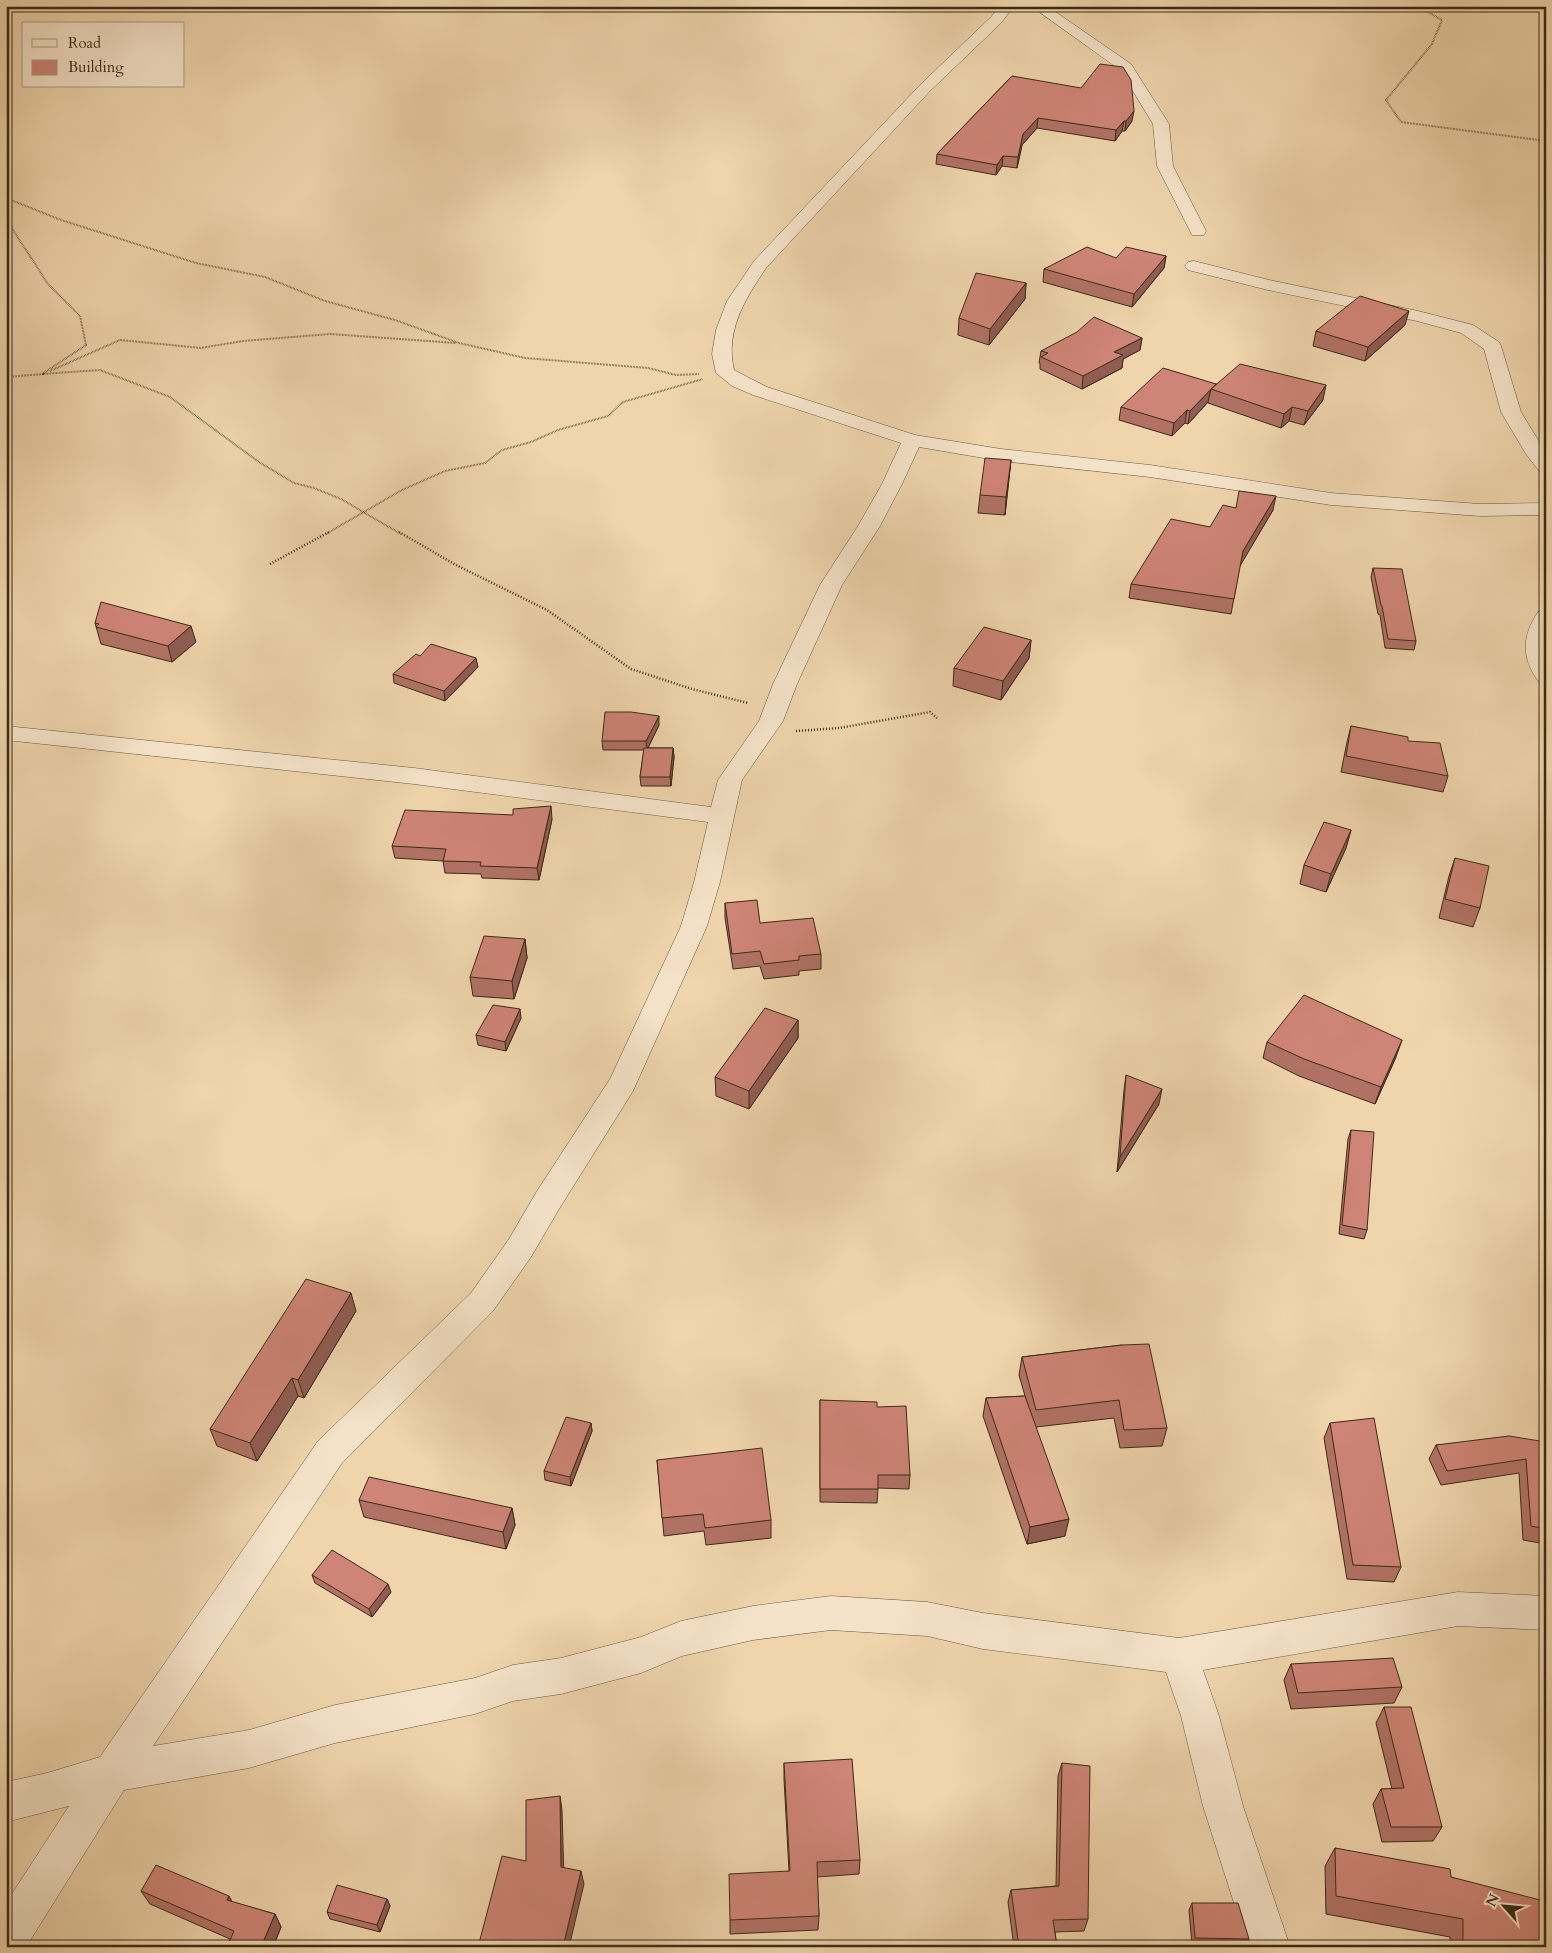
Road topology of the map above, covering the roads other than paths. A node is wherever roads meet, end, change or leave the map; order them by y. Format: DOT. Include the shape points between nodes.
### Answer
graph roads {
  1 [pos="1006,6"];
  2 [pos="1038,6"];
  3 [pos="1198,231"];
  4 [pos="1194,266"];
  5 [pos="912,440"];
  6 [pos="1546,467"];
  7 [pos="1546,509"];
  8 [pos="1546,618"];
  9 [pos="1546,676"];
  10 [pos="6,734"];
  11 [pos="721,816"];
  12 [pos="1546,1612"];
  13 [pos="1179,1656"];
  14 [pos="113,1772"];
  15 [pos="6,1802"];
  16 [pos="6,1941"];
  17 [pos="1269,1947"];
  1 -- 5 [label="street" via="760,265 736,301 725,330 721,354 725,373 739,382"];
  2 -- 3 [label="street" via="1126,67 1161,124 1165,166"];
  4 -- 6 [label="street" via="1467,329 1492,346 1511,412"];
  5 -- 7 [label="street" via="1001,455 1150,470 1331,500 1480,510"];
  5 -- 11 [label="street" via="869,526 831,584 771,721 730,780"];
  8 -- 9 [label="street" via="1534,645"];
  10 -- 11 [label="street" via="414,776"];
  11 -- 14 [label="street" via="694,926 649,1029 623,1083 520,1248 482,1302 330,1452"];
  12 -- 13 [label="street" via="1458,1609"];
  13 -- 14 [label="street" via="983,1631 927,1619 830,1613 752,1623 682,1638 641,1655 561,1676 513,1683 475,1696 335,1724 249,1749"];
  13 -- 17 [label="street"];
  14 -- 15 [label="street"];
  14 -- 16 [label="street"];
}
